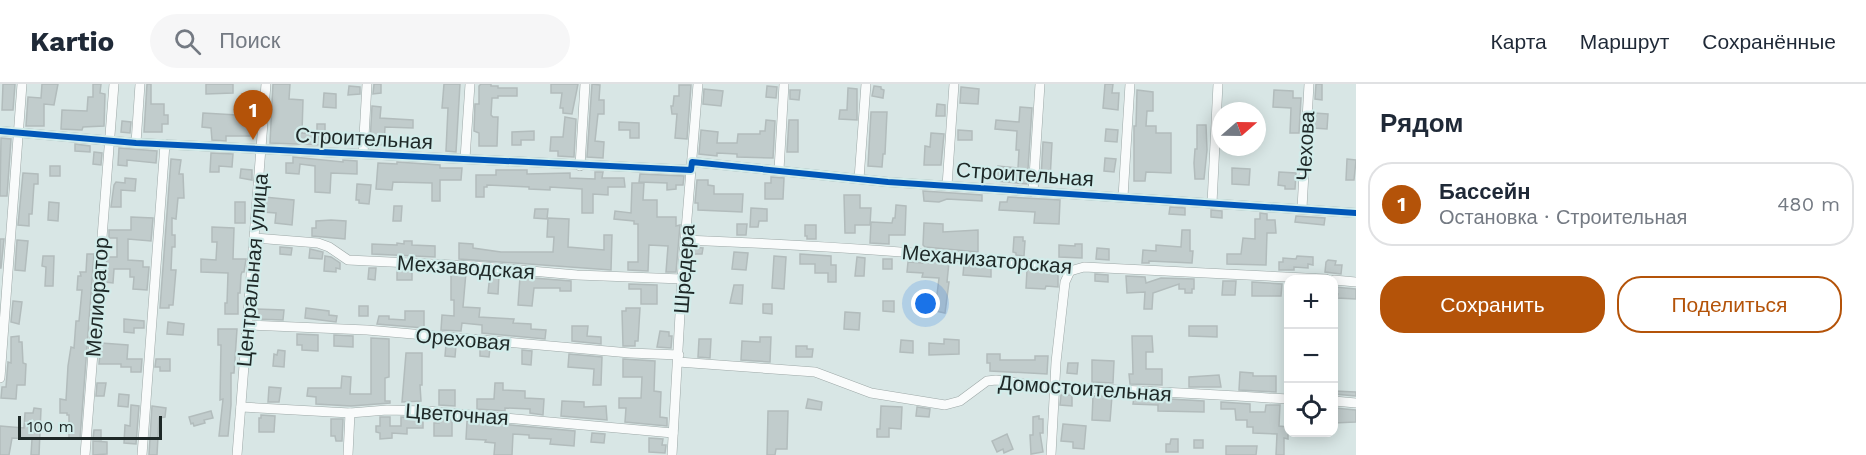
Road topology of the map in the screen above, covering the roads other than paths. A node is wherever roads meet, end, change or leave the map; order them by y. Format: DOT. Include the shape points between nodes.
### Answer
graph roads {
  1 [pos="22,84"];
  2 [pos="114,84"];
  3 [pos="140,84"];
  4 [pos="266,84"];
  5 [pos="368,84"];
  6 [pos="470,84"];
  7 [pos="585,84"];
  8 [pos="698,84"];
  9 [pos="784,84"];
  10 [pos="866,84"];
  11 [pos="954,84"];
  12 [pos="1040,84"];
  13 [pos="1131,84"];
  14 [pos="1218,84"];
  15 [pos="1309,84"];
  16 [pos="0,131"];
  17 [pos="19,132"];
  18 [pos="110,140"];
  19 [pos="136,143"];
  20 [pos="165,144"];
  21 [pos="262,149"];
  22 [pos="363,154"];
  23 [pos="465,159"];
  24 [pos="580,166"];
  25 [pos="691,166"];
  26 [pos="779,170"];
  27 [pos="860,179"];
  28 [pos="948,186"];
  29 [pos="1033,192"];
  30 [pos="1123,197"];
  31 [pos="1212,203"];
  32 [pos="1302,208"];
  33 [pos="1356,213"];
  34 [pos="255,238"];
  35 [pos="685,240"];
  36 [pos="1070,271"];
  37 [pos="1284,277"];
  38 [pos="682,279"];
  39 [pos="1338,280"];
  40 [pos="1356,282"];
  41 [pos="248,325"];
  42 [pos="679,359"];
  43 [pos="0,378"];
  44 [pos="1054,388"];
  45 [pos="1284,399"];
  46 [pos="1338,402"];
  47 [pos="1356,403"];
  48 [pos="241,407"];
  49 [pos="350,413"];
  50 [pos="673,433"];
  51 [pos="85,455"];
  52 [pos="142,455"];
  53 [pos="237,455"];
  54 [pos="348,455"];
  55 [pos="672,455"];
  56 [pos="1051,455"];
  1 -- 17 [label="street"];
  2 -- 18 [label="street, Мелиоратор"];
  3 -- 19 [label="street"];
  4 -- 21 [label="street, Центральная улица"];
  5 -- 22 [label="street"];
  6 -- 23 [label="street"];
  7 -- 24 [label="street"];
  8 -- 25 [label="street, Шредера"];
  9 -- 26 [label="street"];
  10 -- 27 [label="street"];
  11 -- 28 [label="street"];
  12 -- 29 [label="street"];
  13 -- 30 [label="street"];
  14 -- 31 [label="street"];
  15 -- 32 [label="street, Чехова"];
  16 -- 17 [label="street, Строительная"];
  17 -- 18 [label="street, Строительная"];
  17 -- 43 [label="street"];
  18 -- 19 [label="street, Строительная"];
  18 -- 51 [label="street, Мелиоратор"];
  19 -- 20 [label="street, Строительная"];
  20 -- 21 [label="street, Строительная"];
  20 -- 52 [label="street"];
  21 -- 22 [label="street, Строительная"];
  21 -- 34 [label="street, Центральная улица"];
  22 -- 23 [label="street, Строительная"];
  23 -- 24 [label="street, Строительная"];
  24 -- 25 [label="street, Строительная"];
  25 -- 26 [label="street, Строительная"];
  25 -- 35 [label="street, Шредера"];
  26 -- 27 [label="street, Строительная"];
  27 -- 28 [label="street, Строительная"];
  28 -- 29 [label="street, Строительная"];
  29 -- 30 [label="street, Строительная"];
  30 -- 31 [label="street, Строительная"];
  31 -- 32 [label="street, Строительная"];
  32 -- 33 [label="street, Строительная"];
  34 -- 38 [label="street, Мехзаводская" via="318,243 348,260"];
  34 -- 41 [label="street, Центральная улица"];
  35 -- 36 [label="street, Механизаторская" via="886,250"];
  35 -- 38 [label="street, Шредера"];
  36 -- 37 [label="street, Механизаторская" via="1084,267"];
  36 -- 44 [label="street" via="1065,282"];
  38 -- 42 [label="street, Шредера"];
  39 -- 40 [label="street"];
  41 -- 42 [label="street, Ореховая" via="367,330"];
  41 -- 48 [label="street, Центральная улица"];
  42 -- 44 [label="street, Домостоительная" via="815,372 871,393 945,405 966,398 987,381"];
  42 -- 50 [label="street, Шредера"];
  44 -- 45 [label="street, Домостоительная"];
  44 -- 56 [label="street"];
  46 -- 47 [label="street"];
  48 -- 49 [label="street, Цветочная"];
  48 -- 53 [label="street, Центральная улица"];
  49 -- 50 [label="street, Цветочная" via="426,411"];
  49 -- 54 [label="street"];
  50 -- 55 [label="street, Шредера"];
}
